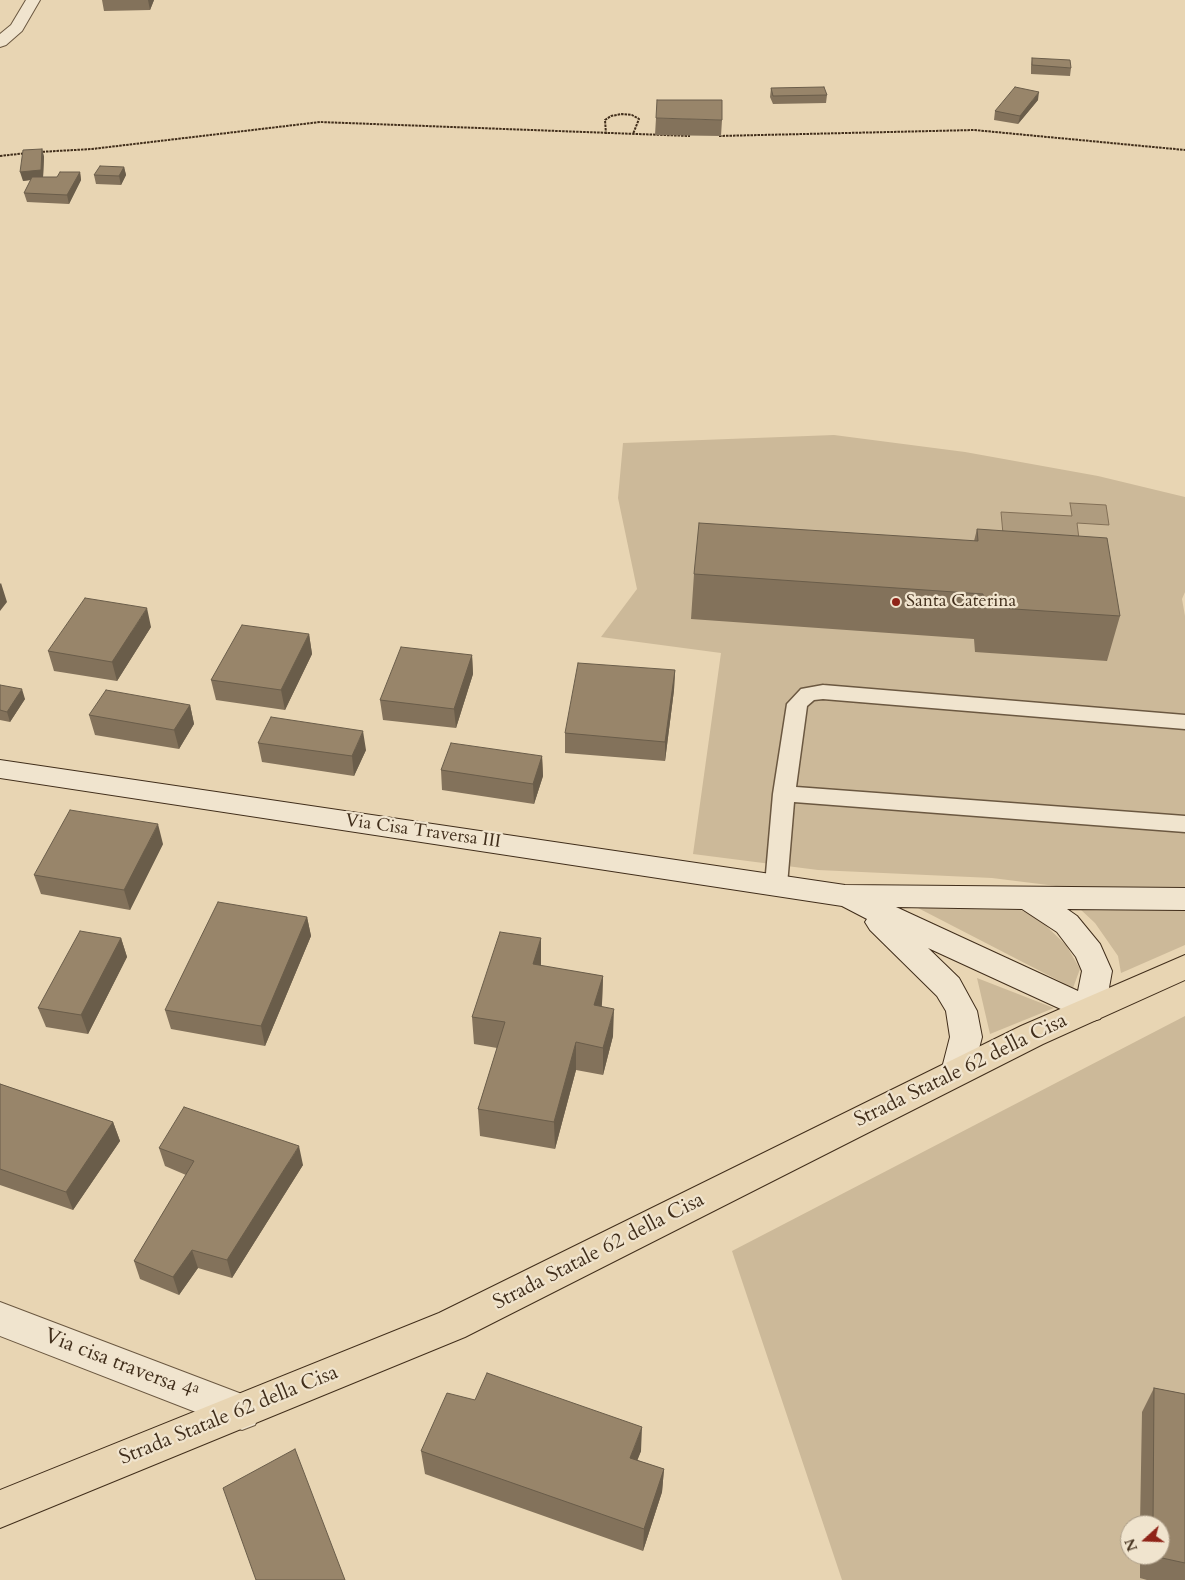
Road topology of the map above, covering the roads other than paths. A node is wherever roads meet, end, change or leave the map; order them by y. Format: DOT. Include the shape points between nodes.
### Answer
graph roads {
  1 [pos="33,0"];
  2 [pos="0,42"];
  3 [pos="1185,722"];
  4 [pos="0,770"];
  5 [pos="784,794"];
  6 [pos="1185,824"];
  7 [pos="776,885"];
  8 [pos="845,896"];
  9 [pos="1028,898"];
  10 [pos="1185,899"];
  11 [pos="1185,967"];
  12 [pos="1088,1010"];
  13 [pos="958,1072"];
  14 [pos="0,1319"];
  15 [pos="242,1412"];
  16 [pos="0,1508"];
  1 -- 2 [label="street" via="17,28"];
  3 -- 5 [label="lane" via="823,692 808,694 797,704"];
  4 -- 7 [label="street, Via Cisa Traversa III"];
  5 -- 6 [label="lane"];
  5 -- 7 [label="lane"];
  7 -- 8 [label="street, Via Cisa Traversa III"];
  8 -- 9 [label="street"];
  8 -- 12 [label="street"];
  8 -- 13 [label="street" via="886,926 948,987 961,1010 966,1037"];
  9 -- 10 [label="street"];
  9 -- 12 [label="street" via="1067,924 1089,952 1097,971"];
  11 -- 12 [label="main road, Strada Statale 62 della Cisa"];
  12 -- 13 [label="main road, Strada Statale 62 della Cisa"];
  13 -- 15 [label="main road, Strada Statale 62 della Cisa" via="452,1326"];
  14 -- 15 [label="street, Via cisa traversa 4ª"];
  15 -- 16 [label="main road, Strada Statale 62 della Cisa"];
}
